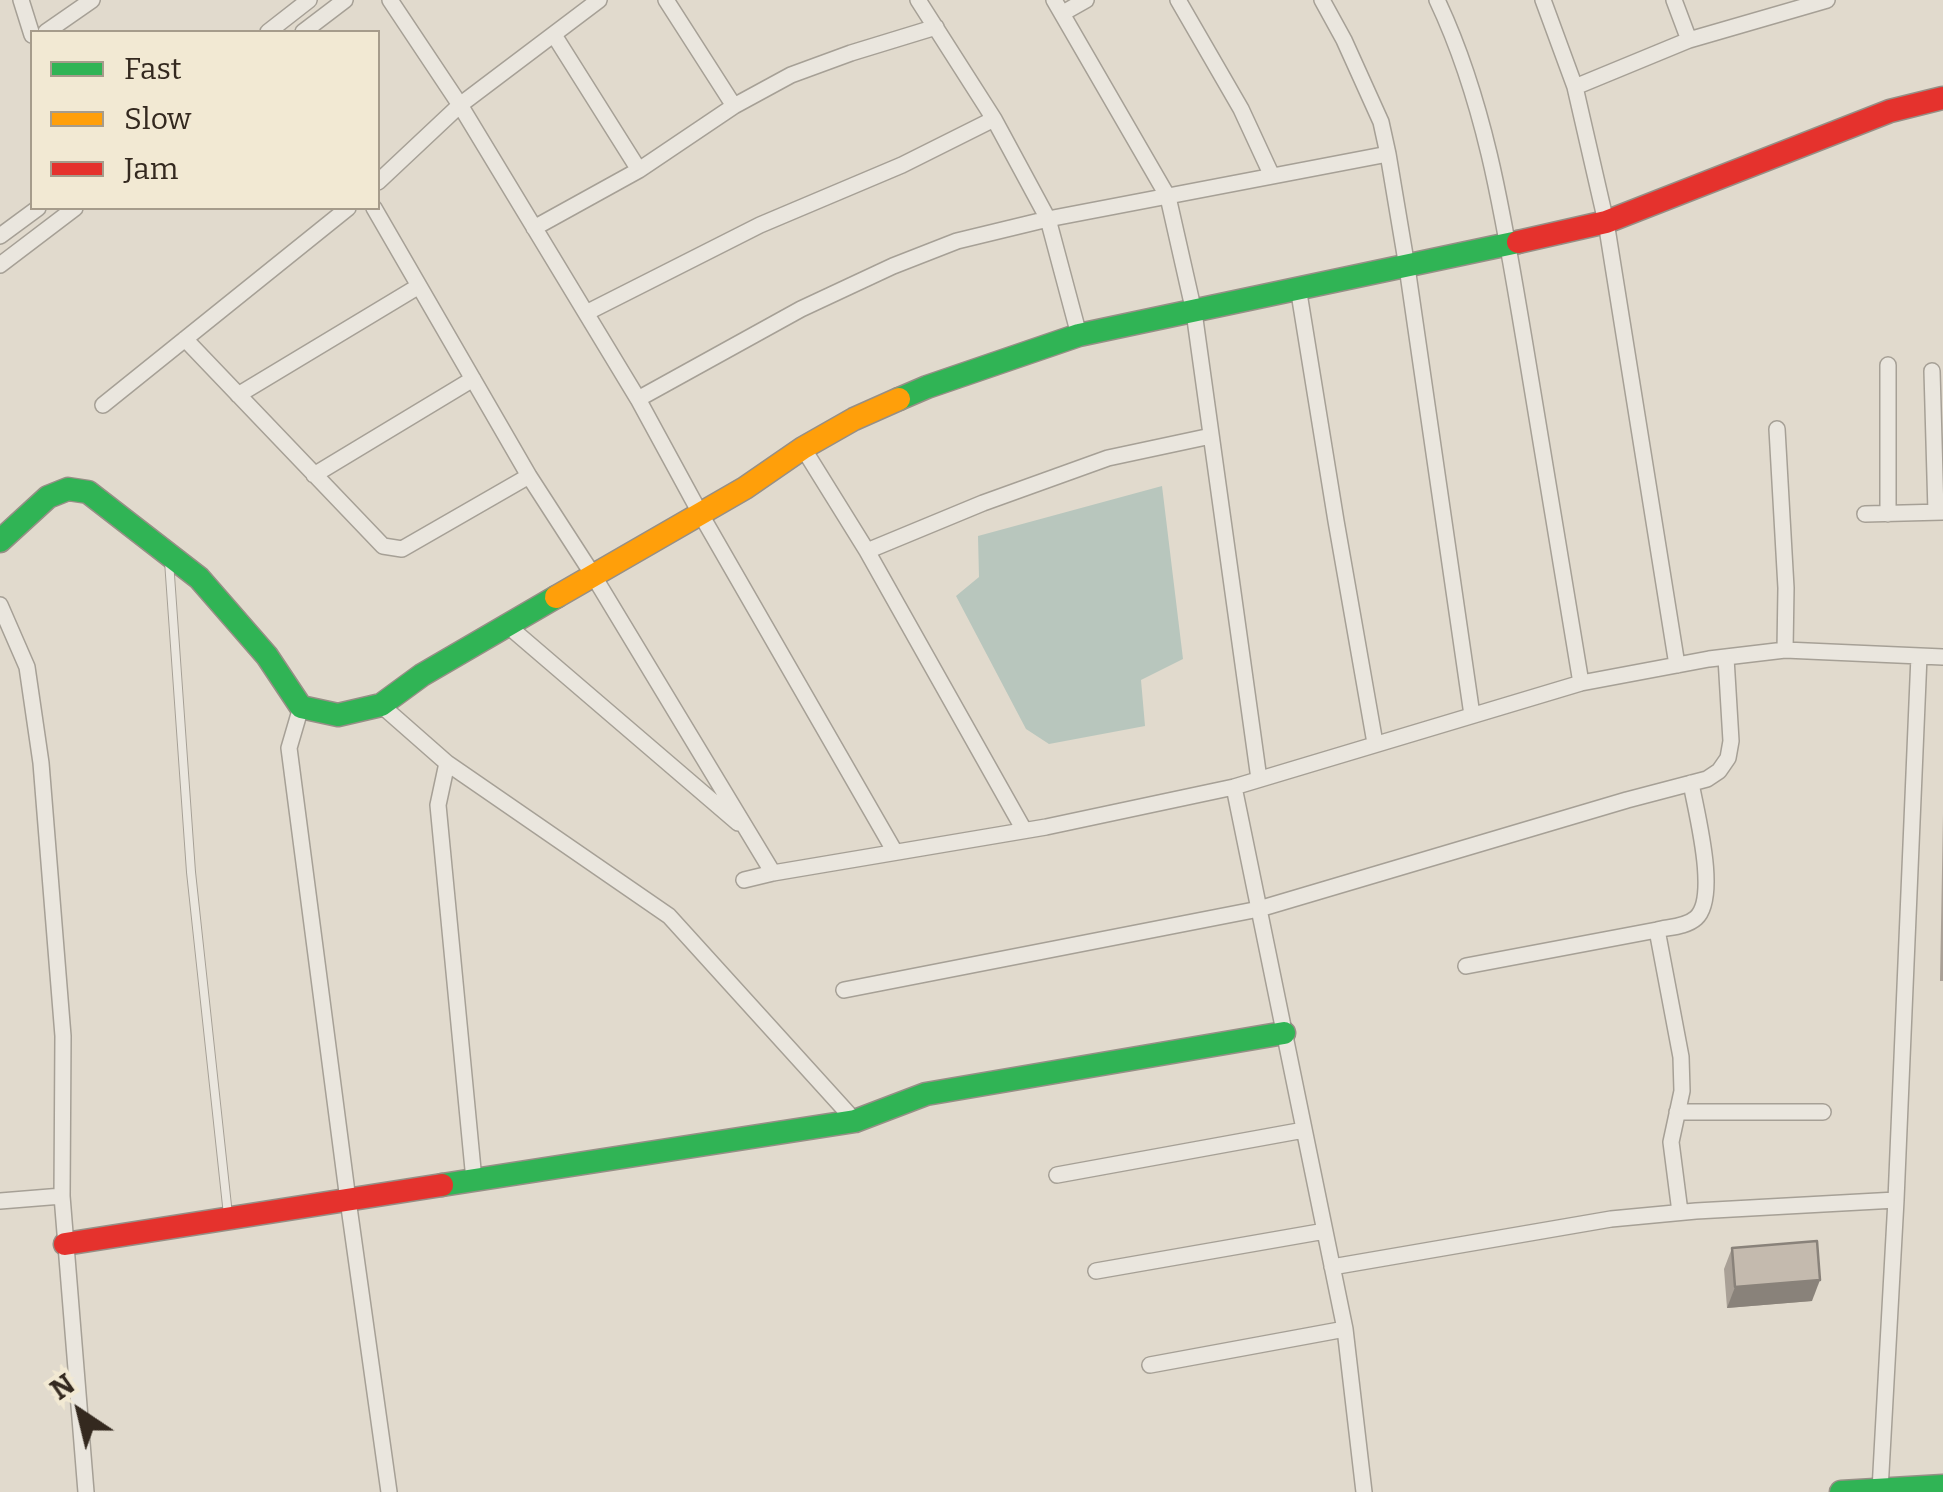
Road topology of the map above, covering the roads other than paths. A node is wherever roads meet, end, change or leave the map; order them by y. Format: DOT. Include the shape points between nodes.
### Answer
graph roads {
  1 [pos="21,0"];
  2 [pos="92,0"];
  3 [pos="309,0"];
  4 [pos="345,0"];
  5 [pos="390,0"];
  6 [pos="599,0"];
  7 [pos="666,0"];
  8 [pos="918,0"];
  9 [pos="1086,0"];
  10 [pos="1178,0"];
  11 [pos="1322,0"];
  12 [pos="1437,0"];
  13 [pos="1543,0"];
  14 [pos="1674,0"];
  15 [pos="1827,0"];
  16 [pos="1058,7"];
  17 [pos="936,27"];
  18 [pos="31,30"];
  19 [pos="49,30"];
  20 [pos="271,30"];
  21 [pos="307,30"];
  22 [pos="554,34"];
  23 [pos="1689,40"];
  24 [pos="1575,87"];
  25 [pos="1943,98"];
  26 [pos="460,106"];
  27 [pos="734,106"];
  28 [pos="994,119"];
  29 [pos="1388,154"];
  30 [pos="639,170"];
  31 [pos="1272,176"];
  32 [pos="380,180"];
  33 [pos="1168,197"];
  34 [pos="35,210"];
  35 [pos="72,210"];
  36 [pos="345,210"];
  37 [pos="375,210"];
  38 [pos="1048,219"];
  39 [pos="1606,222"];
  40 [pos="534,228"];
  41 [pos="0,236"];
  42 [pos="1508,243"];
  43 [pos="0,265"];
  44 [pos="1407,267"];
  45 [pos="419,286"];
  46 [pos="1298,286"];
  47 [pos="1194,312"];
  48 [pos="586,314"];
  49 [pos="1079,335"];
  50 [pos="184,339"];
  51 [pos="1888,365"];
  52 [pos="1932,371"];
  53 [pos="473,379"];
  54 [pos="238,395"];
  55 [pos="638,398"];
  56 [pos="103,404"];
  57 [pos="1778,430"];
  58 [pos="1211,436"];
  59 [pos="803,448"];
  60 [pos="314,475"];
  61 [pos="529,476"];
  62 [pos="1940,512"];
  63 [pos="700,513"];
  64 [pos="1865,514"];
  65 [pos="1888,514"];
  66 [pos="0,541"];
  67 [pos="867,551"];
  68 [pos="169,554"];
  69 [pos="593,575"];
  70 [pos="0,605"];
  71 [pos="507,625"];
  72 [pos="1785,650"];
  73 [pos="1919,656"];
  74 [pos="1943,657"];
  75 [pos="1726,658"];
  76 [pos="1677,665"];
  77 [pos="1581,683"];
  78 [pos="381,705"];
  79 [pos="301,707"];
  80 [pos="1472,715"];
  81 [pos="1375,743"];
  82 [pos="447,763"];
  83 [pos="1259,779"];
  84 [pos="1691,783"];
  85 [pos="1234,786"];
  86 [pos="1024,830"];
  87 [pos="748,832"];
  88 [pos="895,852"];
  89 [pos="774,873"];
  90 [pos="744,880"];
  91 [pos="1259,909"];
  92 [pos="1657,930"];
  93 [pos="1466,966"];
  94 [pos="844,990"];
  95 [pos="1284,1033"];
  96 [pos="1677,1112"];
  97 [pos="1823,1112"];
  98 [pos="854,1121"];
  99 [pos="1304,1130"];
  100 [pos="1058,1175"];
  101 [pos="474,1180"];
  102 [pos="62,1196"];
  103 [pos="348,1200"];
  104 [pos="1896,1200"];
  105 [pos="0,1201"];
  106 [pos="1680,1212"];
  107 [pos="229,1219"];
  108 [pos="1324,1231"];
  109 [pos="65,1244"];
  110 [pos="1332,1267"];
  111 [pos="1096,1271"];
  112 [pos="1345,1329"];
  113 [pos="1150,1365"];
  114 [pos="1943,1486"];
  115 [pos="1880,1490"];
  116 [pos="86,1492"];
  117 [pos="389,1492"];
  118 [pos="1364,1492"];
  119 [pos="1841,1492"];
  1 -- 18 [label="street"];
  2 -- 19 [label="street"];
  3 -- 20 [label="street"];
  4 -- 21 [label="street"];
  5 -- 26 [label="street"];
  6 -- 22 [label="street"];
  7 -- 27 [label="street"];
  8 -- 17 [label="street"];
  9 -- 16 [label="street"];
  10 -- 31 [label="street"];
  11 -- 29 [label="street" via="1381,122"];
  12 -- 42 [label="street" via="1488,146"];
  13 -- 24 [label="street"];
  14 -- 23 [label="street"];
  15 -- 23 [label="street"];
  16 -- 33 [label="street"];
  17 -- 27 [label="street" via="791,76"];
  17 -- 28 [label="street"];
  22 -- 26 [label="street"];
  22 -- 30 [label="street"];
  23 -- 24 [label="street"];
  24 -- 39 [label="street"];
  25 -- 39 [label="street" via="1890,111"];
  26 -- 32 [label="street"];
  26 -- 40 [label="street"];
  27 -- 30 [label="street"];
  28 -- 38 [label="street"];
  28 -- 48 [label="street"];
  29 -- 31 [label="street"];
  29 -- 44 [label="street"];
  30 -- 40 [label="street"];
  31 -- 33 [label="street"];
  33 -- 38 [label="street"];
  33 -- 47 [label="street"];
  34 -- 41 [label="street"];
  35 -- 43 [label="street"];
  36 -- 50 [label="street"];
  37 -- 45 [label="street"];
  38 -- 49 [label="street"];
  38 -- 55 [label="street" via="957,241 893,266"];
  39 -- 42 [label="street"];
  39 -- 76 [label="street"];
  40 -- 48 [label="street"];
  42 -- 44 [label="street"];
  42 -- 77 [label="street"];
  44 -- 46 [label="street"];
  44 -- 80 [label="street"];
  45 -- 53 [label="street"];
  45 -- 54 [label="street"];
  46 -- 47 [label="street"];
  46 -- 81 [label="street"];
  47 -- 49 [label="street"];
  47 -- 58 [label="street"];
  48 -- 55 [label="street"];
  49 -- 59 [label="street" via="927,387"];
  50 -- 54 [label="street"];
  50 -- 56 [label="street"];
  51 -- 65 [label="street"];
  52 -- 62 [label="street"];
  53 -- 60 [label="street"];
  53 -- 61 [label="street"];
  54 -- 60 [label="street"];
  55 -- 63 [label="street"];
  57 -- 72 [label="street"];
  58 -- 67 [label="street" via="1108,458"];
  58 -- 83 [label="street"];
  59 -- 63 [label="street"];
  59 -- 67 [label="street"];
  60 -- 61 [label="street" via="383,546 402,549"];
  61 -- 69 [label="street"];
  62 -- 65 [label="street"];
  63 -- 69 [label="street"];
  63 -- 88 [label="street"];
  64 -- 65 [label="street"];
  66 -- 68 [label="street" via="48,497 68,488 88,492"];
  67 -- 86 [label="street"];
  68 -- 79 [label="street" via="230,612"];
  68 -- 107 [label="lane" via="191,872"];
  69 -- 71 [label="street"];
  69 -- 87 [label="street"];
  70 -- 102 [label="street" via="26,668 41,763 63,1036"];
  71 -- 78 [label="street"];
  71 -- 87 [label="street"];
  72 -- 73 [label="street"];
  72 -- 75 [label="street"];
  73 -- 74 [label="street"];
  73 -- 104 [label="street"];
  75 -- 76 [label="street"];
  75 -- 84 [label="street" via="1728,758 1719,771"];
  76 -- 77 [label="street"];
  77 -- 80 [label="street"];
  78 -- 79 [label="street" via="338,715"];
  78 -- 82 [label="street"];
  79 -- 103 [label="street" via="289,748"];
  80 -- 81 [label="street"];
  81 -- 83 [label="street"];
  82 -- 98 [label="street" via="669,916"];
  82 -- 101 [label="street" via="438,805"];
  83 -- 85 [label="street"];
  84 -- 91 [label="street"];
  84 -- 92 [label="street" via="1705,903 1698,917"];
  85 -- 86 [label="street"];
  85 -- 91 [label="street"];
  86 -- 88 [label="street"];
  87 -- 89 [label="street"];
  88 -- 89 [label="street"];
  89 -- 90 [label="street"];
  91 -- 94 [label="street"];
  91 -- 95 [label="street"];
  92 -- 93 [label="street"];
  92 -- 96 [label="street" via="1682,1057"];
  95 -- 98 [label="street" via="926,1094"];
  95 -- 99 [label="street"];
  96 -- 97 [label="street"];
  96 -- 106 [label="street" via="1671,1142"];
  98 -- 101 [label="street"];
  99 -- 100 [label="street"];
  99 -- 108 [label="street"];
  101 -- 103 [label="street"];
  102 -- 105 [label="street"];
  102 -- 109 [label="street"];
  103 -- 107 [label="street"];
  103 -- 117 [label="street"];
  104 -- 106 [label="street"];
  104 -- 115 [label="street"];
  106 -- 110 [label="street"];
  107 -- 109 [label="street"];
  108 -- 110 [label="street"];
  108 -- 111 [label="street"];
  109 -- 116 [label="street"];
  110 -- 112 [label="street"];
  112 -- 113 [label="street"];
  112 -- 118 [label="street"];
  114 -- 115 [label="street"];
  115 -- 119 [label="street"];
}
